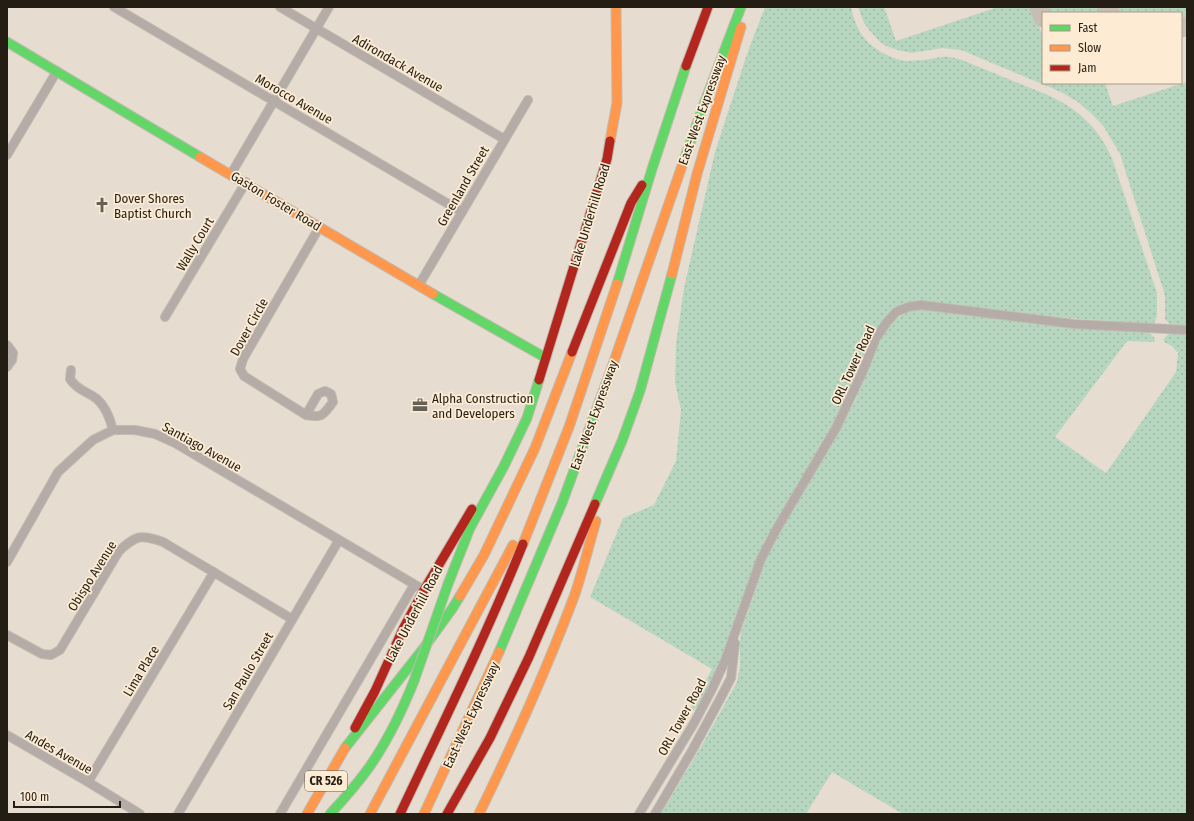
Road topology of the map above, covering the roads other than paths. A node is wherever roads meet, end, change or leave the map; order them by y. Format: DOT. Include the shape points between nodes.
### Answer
graph roads {
  1 [pos="114,7"];
  2 [pos="280,7"];
  3 [pos="329,7"];
  4 [pos="616,7"];
  5 [pos="708,7"];
  6 [pos="741,7"];
  7 [pos="746,7"];
  8 [pos="316,28"];
  9 [pos="7,42"];
  10 [pos="57,71"];
  11 [pos="528,100"];
  12 [pos="274,101"];
  13 [pos="504,139"];
  14 [pos="7,155"];
  15 [pos="652,169"];
  16 [pos="231,174"];
  17 [pos="246,182"];
  18 [pos="462,212"];
  19 [pos="320,226"];
  20 [pos="419,285"];
  21 [pos="165,317"];
  22 [pos="1187,330"];
  23 [pos="7,345"];
  24 [pos="546,358"];
  25 [pos="7,367"];
  26 [pos="71,370"];
  27 [pos="306,415"];
  28 [pos="527,418"];
  29 [pos="113,430"];
  30 [pos="610,470"];
  31 [pos="535,511"];
  32 [pos="339,540"];
  33 [pos="7,562"];
  34 [pos="214,572"];
  35 [pos="414,585"];
  36 [pos="424,590"];
  37 [pos="292,618"];
  38 [pos="737,628"];
  39 [pos="7,635"];
  40 [pos="694,722"];
  41 [pos="704,729"];
  42 [pos="7,736"];
  43 [pos="345,748"];
  44 [pos="88,782"];
  45 [pos="140,814"];
  46 [pos="178,814"];
  47 [pos="280,814"];
  48 [pos="307,814"];
  49 [pos="330,814"];
  50 [pos="370,814"];
  51 [pos="400,814"];
  52 [pos="424,814"];
  53 [pos="447,814"];
  54 [pos="479,814"];
  55 [pos="639,814"];
  56 [pos="655,814"];
  1 -- 12 [label="street, Morocco Avenue"];
  2 -- 8 [label="street, Adirondack Avenue"];
  3 -- 8 [label="street"];
  4 -- 24 [label="main road, Lake Underhill Road / CR 526" via="617,103 607,159"];
  5 -- 15 [label="main road, East-West Expressway"];
  6 -- 52 [label="main road, East-West Expressway" via="692,136 580,456 512,624"];
  7 -- 30 [label="main road" via="697,174 656,337 640,391"];
  8 -- 12 [label="street"];
  8 -- 13 [label="street, Adirondack Avenue"];
  9 -- 10 [label="main road, Gaston Foster Road"];
  10 -- 14 [label="street"];
  10 -- 16 [label="main road, Gaston Foster Road"];
  11 -- 13 [label="street, Greenland Street"];
  12 -- 16 [label="street"];
  12 -- 18 [label="street, Morocco Avenue"];
  13 -- 18 [label="street, Greenland Street"];
  15 -- 31 [label="main road, East-West Expressway" via="569,427"];
  15 -- 43 [label="main road" via="631,203 535,448 484,555 452,609"];
  16 -- 17 [label="main road, Gaston Foster Road"];
  17 -- 19 [label="main road, Gaston Foster Road"];
  17 -- 21 [label="street, Wally Court"];
  18 -- 20 [label="street, Greenland Street"];
  19 -- 20 [label="main road, Gaston Foster Road"];
  19 -- 27 [label="street, Dover Circle" via="243,359 240,369 244,376"];
  20 -- 24 [label="main road, Gaston Foster Road"];
  22 -- 38 [label="street, ORL Tower Road" via="1074,324 921,305 896,312 876,338 836,428 761,559"];
  23 -- 25 [label="street" via="13,353"];
  24 -- 28 [label="main road, Lake Underhill Road / CR 526"];
  26 -- 29 [label="street" via="72,382 98,400 108,414"];
  28 -- 36 [label="main road, Lake Underhill Road / CR 526"];
  28 -- 49 [label="main road, Lake Underhill Road / CR 526, bridge" via="470,528 414,681 393,728 370,767"];
  29 -- 32 [label="street, Santiago Avenue" via="135,430 154,434 175,443"];
  29 -- 33 [label="street, Santiago Avenue" via="93,440 58,472"];
  30 -- 53 [label="main road" via="529,657 490,738"];
  30 -- 54 [label="main road" via="576,593 534,696"];
  31 -- 50 [label="main road" via="512,547"];
  31 -- 51 [label="main road, East-West Expressway" via="502,594"];
  32 -- 35 [label="street, Santiago Avenue"];
  32 -- 37 [label="street, San Paulo Street"];
  34 -- 37 [label="street, Obispo Avenue"];
  34 -- 39 [label="street, Obispo Avenue" via="163,542 150,537 137,537 119,551 60,650 51,655 42,654"];
  34 -- 44 [label="street, Lima Place"];
  35 -- 36 [label="street, Santiago Avenue"];
  35 -- 47 [label="street, Lake Underhill Road"];
  36 -- 43 [label="main road, Lake Underhill Road / CR 526"];
  37 -- 46 [label="street, San Paulo Street"];
  38 -- 40 [label="street, ORL Tower Road" via="721,671"];
  38 -- 41 [label="street, ORL Tower Road" via="731,678"];
  40 -- 41 [label="street"];
  40 -- 55 [label="street, ORL Tower Road"];
  41 -- 56 [label="street, ORL Tower Road"];
  42 -- 44 [label="street, Andes Avenue"];
  43 -- 48 [label="main road, Lake Underhill Road / CR 526"];
  44 -- 45 [label="street, Andes Avenue"];
}
